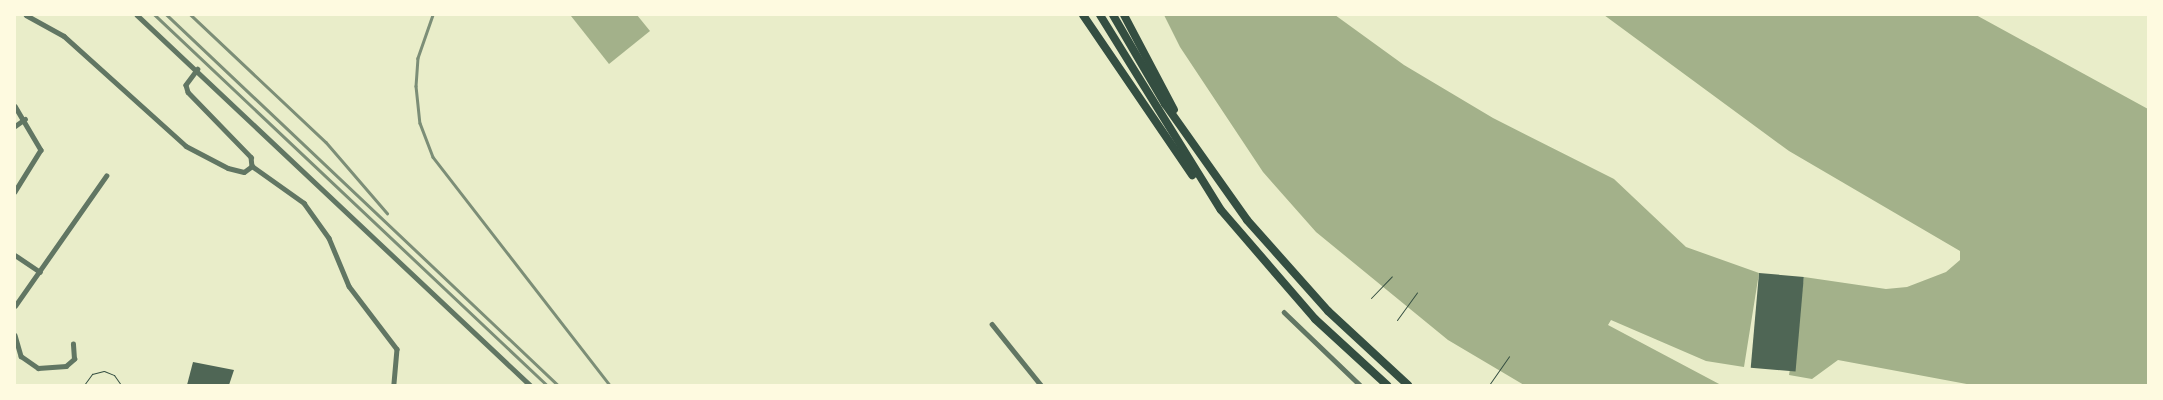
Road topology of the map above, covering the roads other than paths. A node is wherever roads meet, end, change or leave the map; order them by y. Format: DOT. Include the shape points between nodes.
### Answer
graph roads {
  1 [pos="26,15"];
  2 [pos="137,15"];
  3 [pos="1083,15"];
  4 [pos="1100,15"];
  5 [pos="1113,15"];
  6 [pos="1124,15"];
  7 [pos="198,69"];
  8 [pos="15,106"];
  9 [pos="25,120"];
  10 [pos="15,126"];
  11 [pos="1185,132"];
  12 [pos="252,166"];
  13 [pos="106,176"];
  14 [pos="17,184"];
  15 [pos="1204,187"];
  16 [pos="15,192"];
  17 [pos="15,254"];
  18 [pos="40,272"];
  19 [pos="15,306"];
  20 [pos="1284,312"];
  21 [pos="992,324"];
  22 [pos="15,335"];
  23 [pos="74,344"];
  24 [pos="394,385"];
  25 [pos="530,385"];
  26 [pos="1041,385"];
  27 [pos="1360,385"];
  28 [pos="1387,385"];
  29 [pos="1408,385"];
  1 -- 12 [label="street" via="64,36 186,146 228,168 244,172"];
  2 -- 7 [label="street"];
  3 -- 15 [label="highway" via="1180,162"];
  4 -- 15 [label="highway"];
  5 -- 11 [label="highway"];
  6 -- 11 [label="highway"];
  7 -- 12 [label="street" via="186,85 188,92 251,158"];
  7 -- 25 [label="street"];
  8 -- 9 [label="street"];
  9 -- 10 [label="street"];
  9 -- 14 [label="street" via="41,150"];
  11 -- 29 [label="highway" via="1279,258 1338,322"];
  12 -- 24 [label="street" via="304,203 329,238 349,286 396,349"];
  13 -- 18 [label="street"];
  14 -- 16 [label="street"];
  15 -- 28 [label="highway" via="1298,301"];
  17 -- 18 [label="street"];
  18 -- 19 [label="street"];
  20 -- 27 [label="street"];
  21 -- 26 [label="street"];
  22 -- 23 [label="street" via="21,356 38,368 66,366 74,359"];
}
